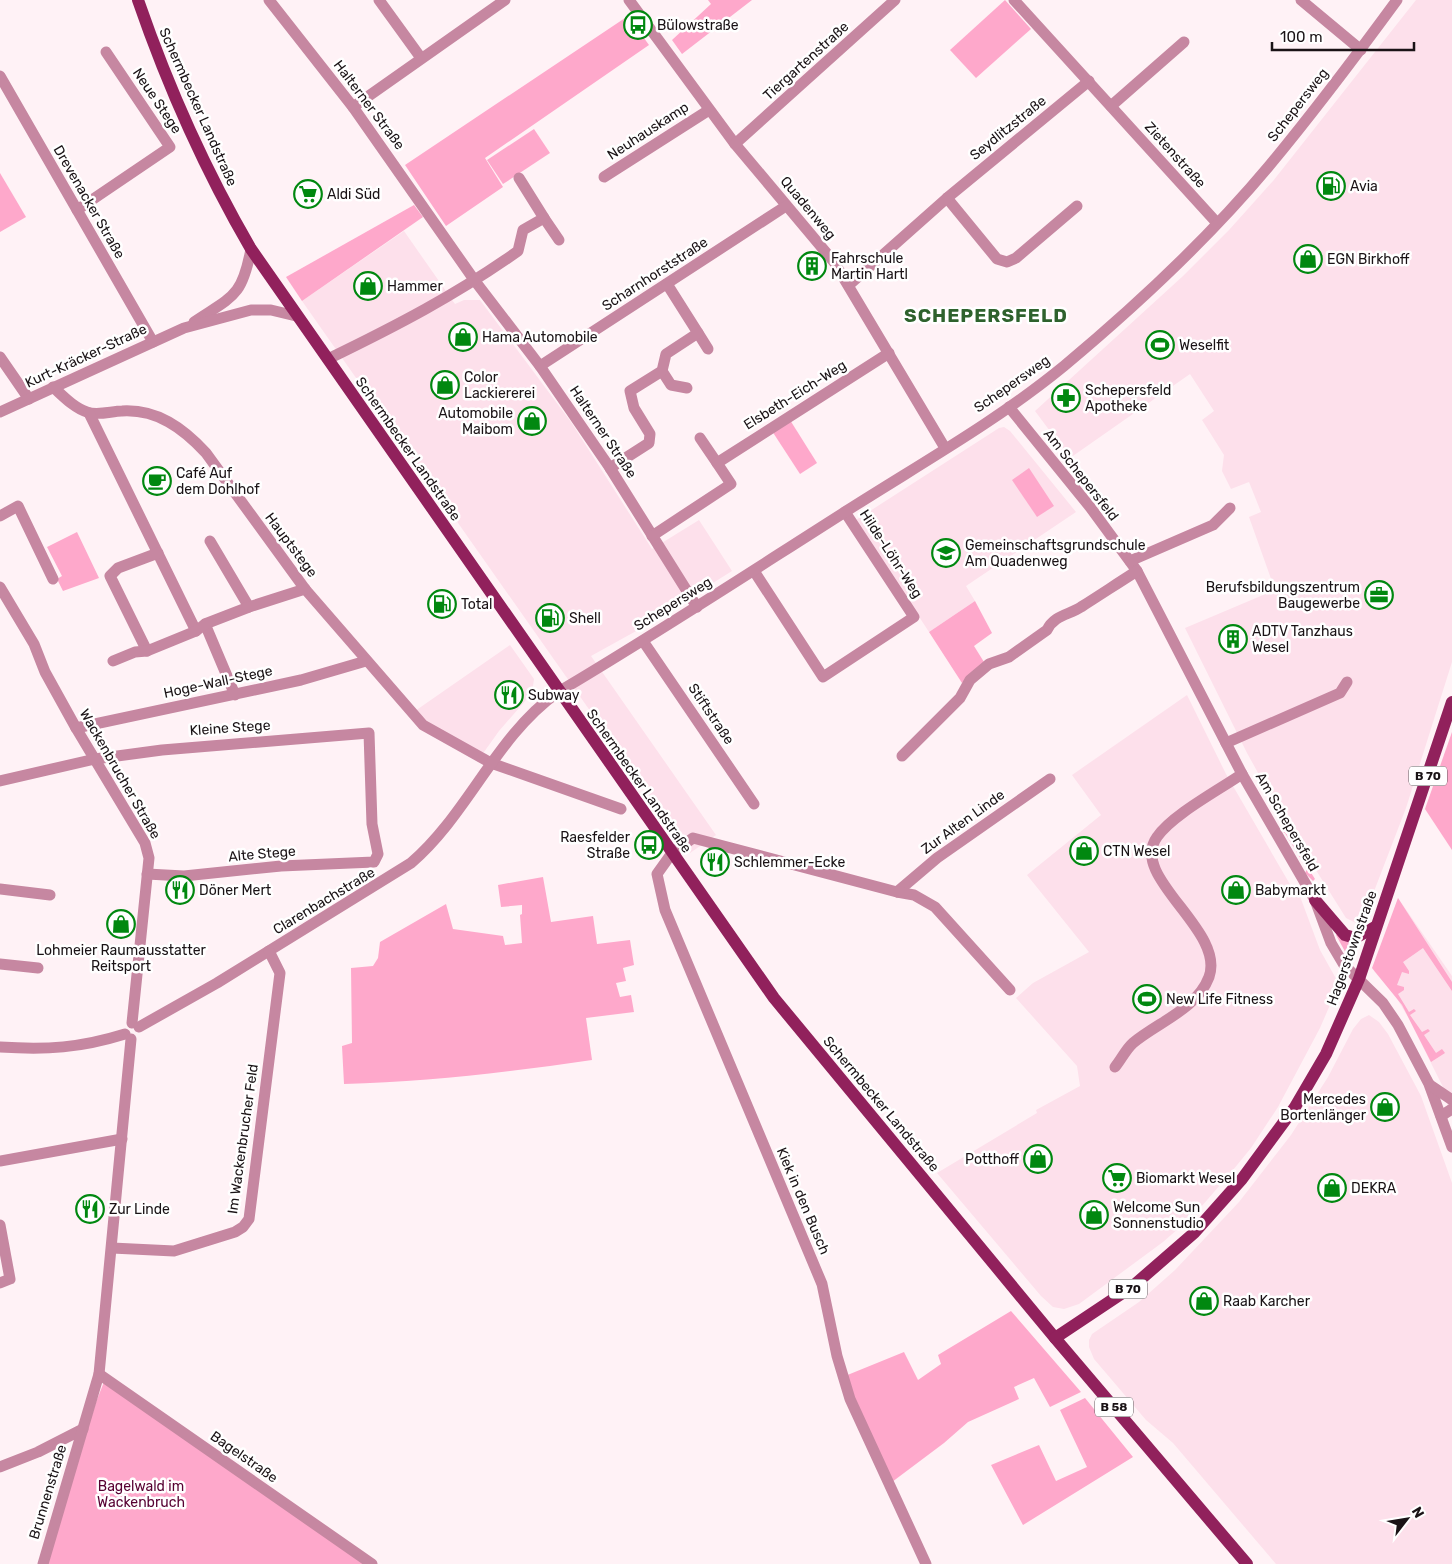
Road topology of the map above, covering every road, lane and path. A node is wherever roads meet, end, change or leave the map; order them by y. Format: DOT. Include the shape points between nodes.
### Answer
graph roads {
  1 [pos="138,0"];
  2 [pos="269,0"];
  3 [pos="379,0"];
  4 [pos="628,0"];
  5 [pos="895,0"];
  6 [pos="1014,0"];
  7 [pos="1301,0"];
  8 [pos="1397,0"];
  9 [pos="499,2"];
  10 [pos="1184,42"];
  11 [pos="1361,50"];
  12 [pos="106,52"];
  13 [pos="421,58"];
  14 [pos="0,76"];
  15 [pos="1089,81"];
  16 [pos="1111,106"];
  17 [pos="352,107"];
  18 [pos="709,110"];
  19 [pos="735,144"];
  20 [pos="604,177"];
  21 [pos="519,178"];
  22 [pos="946,198"];
  23 [pos="786,206"];
  24 [pos="1077,206"];
  25 [pos="77,210"];
  26 [pos="544,218"];
  27 [pos="1217,223"];
  28 [pos="559,240"];
  29 [pos="250,249"];
  30 [pos="475,281"];
  31 [pos="667,284"];
  32 [pos="849,285"];
  33 [pos="296,316"];
  34 [pos="184,328"];
  35 [pos="698,333"];
  36 [pos="153,342"];
  37 [pos="708,349"];
  38 [pos="889,353"];
  39 [pos="0,357"];
  40 [pos="328,360"];
  41 [pos="540,366"];
  42 [pos="662,371"];
  43 [pos="53,388"];
  44 [pos="687,388"];
  45 [pos="29,399"];
  46 [pos="1009,407"];
  47 [pos="0,412"];
  48 [pos="89,413"];
  49 [pos="700,438"];
  50 [pos="945,448"];
  51 [pos="717,463"];
  52 [pos="610,468"];
  53 [pos="1230,508"];
  54 [pos="845,512"];
  55 [pos="0,516"];
  56 [pos="652,536"];
  57 [pos="210,541"];
  58 [pos="156,548"];
  59 [pos="1134,566"];
  60 [pos="754,571"];
  61 [pos="53,579"];
  62 [pos="0,587"];
  63 [pos="305,589"];
  64 [pos="249,607"];
  65 [pos="697,607"];
  66 [pos="200,628"];
  67 [pos="643,641"];
  68 [pos="147,651"];
  69 [pos="113,661"];
  70 [pos="366,661"];
  71 [pos="1347,682"];
  72 [pos="558,692"];
  73 [pos="235,695"];
  74 [pos="1452,702"];
  75 [pos="76,728"];
  76 [pos="1226,743"];
  77 [pos="902,756"];
  78 [pos="95,759"];
  79 [pos="491,763"];
  80 [pos="1242,774"];
  81 [pos="1050,779"];
  82 [pos="0,781"];
  83 [pos="754,804"];
  84 [pos="620,809"];
  85 [pos="672,853"];
  86 [pos="377,859"];
  87 [pos="147,874"];
  88 [pos="0,889"];
  89 [pos="897,892"];
  90 [pos="50,895"];
  91 [pos="1315,900"];
  92 [pos="1375,927"];
  93 [pos="269,951"];
  94 [pos="0,964"];
  95 [pos="38,968"];
  96 [pos="1359,979"];
  97 [pos="1010,990"];
  98 [pos="136,1025"];
  99 [pos="128,1036"];
  100 [pos="0,1048"];
  101 [pos="1115,1068"];
  102 [pos="1428,1084"];
  103 [pos="1452,1100"];
  104 [pos="1452,1109"];
  105 [pos="1441,1116"];
  106 [pos="122,1139"];
  107 [pos="1452,1147"];
  108 [pos="0,1161"];
  109 [pos="0,1225"];
  110 [pos="112,1248"];
  111 [pos="0,1283"];
  112 [pos="1055,1338"];
  113 [pos="99,1374"];
  114 [pos="83,1430"];
  115 [pos="0,1467"];
  116 [pos="43,1564"];
  117 [pos="372,1564"];
  118 [pos="926,1564"];
  119 [pos="1247,1564"];
  1 -- 29 [label="main road, Schermbecker Landstraße" via="152,41 214,186"];
  2 -- 17 [label="street, Halterner Straße"];
  3 -- 13 [label="street"];
  4 -- 18 [label="street, Quadenweg"];
  5 -- 19 [label="street, Tiergartenstraße"];
  6 -- 15 [label="street, Zietenstraße"];
  7 -- 11 [label="street"];
  8 -- 11 [label="street, Schepersweg"];
  9 -- 13 [label="street"];
  10 -- 16 [label="street"];
  11 -- 27 [label="street, Schepersweg" via="1268,167"];
  12 -- 25 [label="street, Neue Stege" via="170,148"];
  13 -- 17 [label="street"];
  14 -- 25 [label="street, Drevenacker Straße"];
  15 -- 16 [label="street, Zietenstraße"];
  15 -- 22 [label="street, Seydlitzstraße"];
  16 -- 27 [label="street, Zietenstraße"];
  17 -- 30 [label="street, Halterner Straße"];
  18 -- 19 [label="street, Quadenweg"];
  18 -- 20 [label="street, Neuhauskamp"];
  19 -- 23 [label="street, Quadenweg"];
  21 -- 26 [label="street"];
  22 -- 24 [label="street" via="998,259 1007,262"];
  22 -- 32 [label="street, Seydlitzstraße"];
  23 -- 31 [label="street, Scharnhorststraße"];
  23 -- 32 [label="street, Quadenweg"];
  25 -- 36 [label="street, Drevenacker Straße"];
  26 -- 28 [label="street"];
  26 -- 30 [label="street" via="523,230 518,251"];
  27 -- 46 [label="street, Schepersweg" via="1167,275 1069,361"];
  29 -- 33 [label="main road, Schermbecker Landstraße"];
  29 -- 34 [label="street, Kurt-Kräcker-Straße" via="246,274 237,292"];
  30 -- 40 [label="street" via="405,322"];
  30 -- 41 [label="street, Halterner Straße"];
  31 -- 35 [label="street"];
  31 -- 41 [label="street, Scharnhorststraße"];
  32 -- 38 [label="street, Quadenweg"];
  33 -- 34 [label="street, Kurt-Kräcker-Straße" via="270,310 251,310"];
  33 -- 40 [label="main road, Schermbecker Landstraße"];
  34 -- 36 [label="street, Kurt-Kräcker-Straße"];
  35 -- 37 [label="street"];
  35 -- 42 [label="street" via="666,354"];
  36 -- 43 [label="street, Kurt-Kräcker-Straße"];
  38 -- 50 [label="street, Quadenweg"];
  38 -- 51 [label="street, Elsbeth-Eich-Weg"];
  39 -- 45 [label="street"];
  40 -- 72 [label="main road, Schermbecker Landstraße"];
  41 -- 52 [label="street, Halterner Straße"];
  42 -- 44 [label="street" via="671,385"];
  42 -- 52 [label="street" via="630,391 634,408 650,434 649,443"];
  43 -- 45 [label="street, Kurt-Kräcker-Straße"];
  43 -- 48 [label="street"];
  45 -- 47 [label="street, Kurt-Kräcker-Straße"];
  46 -- 50 [label="street, Schepersweg"];
  46 -- 59 [label="street, Am Schepersfeld"];
  48 -- 58 [label="street"];
  48 -- 63 [label="street, Hauptstege" via="125,410 151,413 190,435 206,452"];
  49 -- 51 [label="street"];
  50 -- 54 [label="street, Schepersweg"];
  51 -- 56 [label="street" via="731,484"];
  52 -- 56 [label="street, Halterner Straße"];
  53 -- 59 [label="street" via="1213,524"];
  54 -- 60 [label="street, Schepersweg"];
  54 -- 60 [label="street, Hilde-Löhr-Weg" via="914,617 824,677"];
  55 -- 61 [label="street" via="18,506"];
  56 -- 65 [label="street, Halterner Straße"];
  57 -- 64 [label="street"];
  58 -- 66 [label="street"];
  58 -- 68 [label="street" via="118,568 110,576"];
  59 -- 76 [label="street, Am Schepersfeld"];
  59 -- 77 [label="street" via="1078,609 1050,624 1047,630 1009,657 989,664 970,680 960,698"];
  60 -- 65 [label="street, Schepersweg"];
  62 -- 75 [label="street, Wackenbrucher Straße" via="34,644 45,672"];
  63 -- 64 [label="street"];
  63 -- 70 [label="street, Hauptstege"];
  64 -- 66 [label="street"];
  65 -- 67 [label="street, Schepersweg"];
  66 -- 68 [label="street"];
  66 -- 73 [label="street"];
  67 -- 72 [label="street, Schepersweg"];
  67 -- 83 [label="street, Stiftstraße"];
  68 -- 69 [label="street"];
  70 -- 73 [label="street, Hoge-Wall-Stege"];
  70 -- 79 [label="street, Hauptstege" via="423,725"];
  71 -- 76 [label="street" via="1340,693"];
  72 -- 79 [label="street, Clarenbachstraße" via="538,706 519,726"];
  72 -- 85 [label="main road, Schermbecker Landstraße"];
  73 -- 75 [label="street, Hoge-Wall-Stege"];
  74 -- 92 [label="main road, Hagerstownstraße / B 70"];
  75 -- 78 [label="street, Wackenbrucher Straße"];
  76 -- 80 [label="street, Am Schepersfeld"];
  78 -- 82 [label="street, Kleine Stege"];
  78 -- 86 [label="street, Kleine Stege" via="196,746 368,733"];
  78 -- 87 [label="street, Wackenbrucher Straße" via="145,842 149,858"];
  79 -- 84 [label="street"];
  79 -- 93 [label="street, Clarenbachstraße" via="451,822 411,863"];
  80 -- 91 [label="street, Am Schepersfeld"];
  80 -- 101 [label="street" via="1169,824 1152,845 1150,856 1157,872 1205,942 1211,959 1210,975 1203,989 1186,1007 1131,1045"];
  81 -- 89 [label="street, Zur Alten Linde" via="937,858"];
  85 -- 89 [label="street" via="693,838"];
  85 -- 112 [label="main road, Schermbecker Landstraße" via="774,998"];
  85 -- 118 [label="street, Kiek in den Busch" via="657,874 665,910 822,1284 850,1399"];
  86 -- 87 [label="street, Alte Stege" via="370,864 281,866 184,876"];
  87 -- 98 [label="street, Wackenbrucher Straße"];
  88 -- 90 [label="street"];
  89 -- 97 [label="street" via="914,895 934,907"];
  91 -- 92 [label="main road" via="1345,935 1355,938"];
  91 -- 96 [label="street, Am Schepersfeld" via="1331,943 1344,965"];
  92 -- 96 [label="main road, Hagerstownstraße / B 70"];
  93 -- 98 [label="street, Clarenbachstraße" via="188,1000"];
  93 -- 110 [label="street, Im Wackenbrucher Feld" via="280,972 249,1219 235,1232 174,1251"];
  94 -- 95 [label="street"];
  96 -- 102 [label="street, Am Schepersfeld" via="1383,1003 1398,1025"];
  96 -- 112 [label="main road, Hagerstownstraße / B 70" via="1326,1054 1304,1092 1236,1186 1169,1257 1134,1286"];
  98 -- 99 [label="street, Clarenbachstraße" via="140,1034"];
  99 -- 100 [label="street" via="55,1049"];
  99 -- 106 [label="street"];
  102 -- 103 [label="street"];
  102 -- 105 [label="street, Am Schepersfeld"];
  104 -- 105 [label="street"];
  105 -- 107 [label="street, Am Schepersfeld"];
  106 -- 108 [label="street"];
  106 -- 110 [label="street"];
  109 -- 111 [label="street" via="10,1279"];
  110 -- 113 [label="street"];
  112 -- 119 [label="main road, Schermbecker Landstraße / B 58"];
  113 -- 114 [label="street"];
  113 -- 117 [label="street, Bagelstraße"];
  114 -- 115 [label="street"];
  114 -- 116 [label="street, Brunnenstraße"];
}
